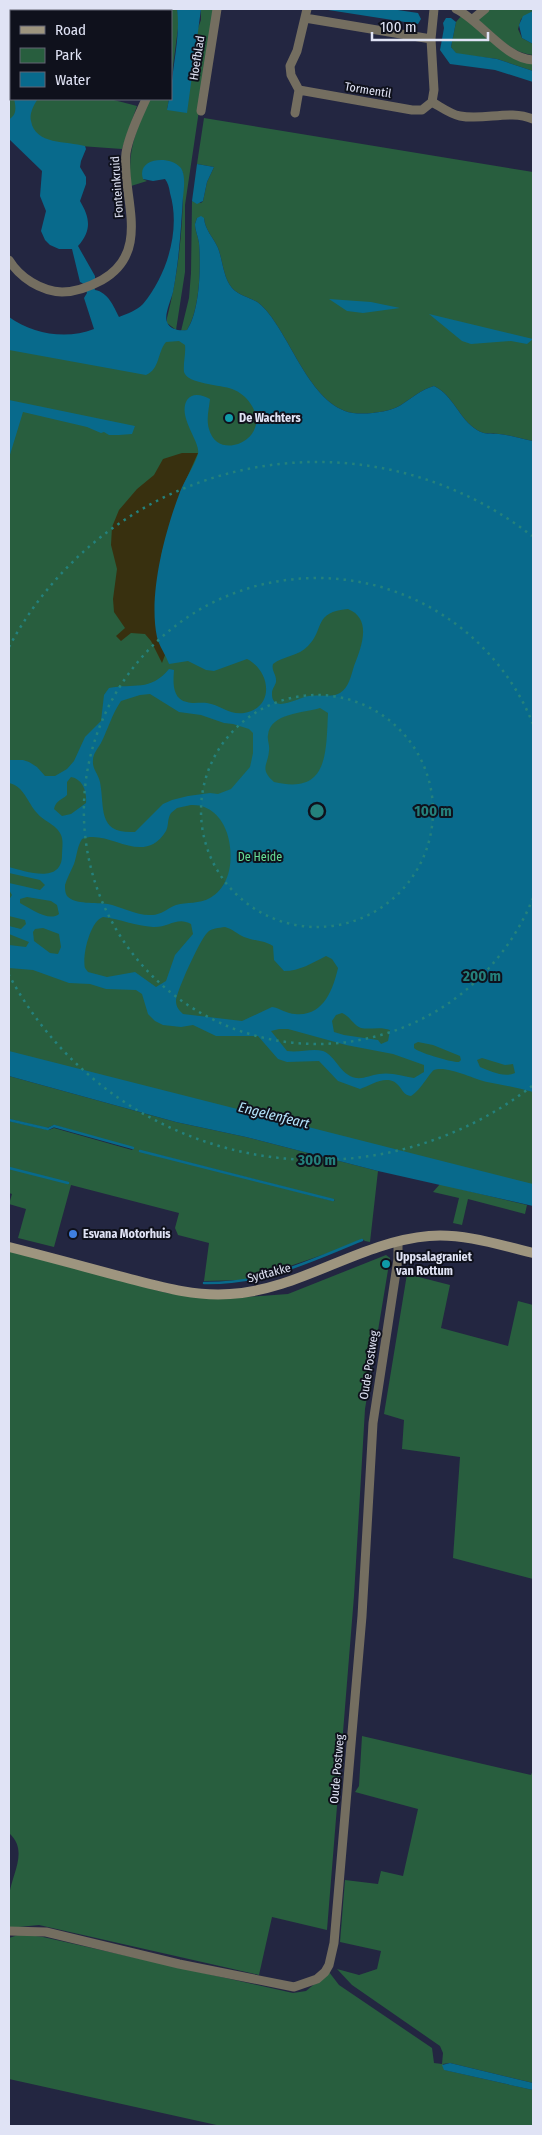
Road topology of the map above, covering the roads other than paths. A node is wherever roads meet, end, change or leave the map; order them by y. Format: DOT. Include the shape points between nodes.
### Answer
graph roads {
  1 [pos="216,9"];
  2 [pos="434,9"];
  3 [pos="456,9"];
  4 [pos="485,9"];
  5 [pos="306,13"];
  6 [pos="473,19"];
  7 [pos="431,39"];
  8 [pos="533,60"];
  9 [pos="299,90"];
  10 [pos="146,100"];
  11 [pos="432,102"];
  12 [pos="201,111"];
  13 [pos="295,113"];
  14 [pos="533,119"];
  15 [pos="9,260"];
  16 [pos="398,1242"];
  17 [pos="9,1247"];
  18 [pos="533,1253"];
  19 [pos="9,1931"];
  1 -- 12 [label="street, Hoefblad"];
  2 -- 7 [label="street"];
  3 -- 6 [label="street"];
  4 -- 6 [label="street"];
  5 -- 7 [label="street"];
  5 -- 9 [label="street" via="297,52 290,66"];
  6 -- 8 [label="street" via="509,51 522,59"];
  7 -- 11 [label="street"];
  9 -- 11 [label="street, Tormentil" via="412,110 422,110"];
  9 -- 13 [label="street"];
  10 -- 15 [label="street, Fonteinkruid" via="126,152 132,216 130,245 116,269 82,289 62,292 38,286 24,278"];
  11 -- 14 [label="street" via="451,114 461,116 482,118 515,114"];
  16 -- 17 [label="street, Sydtakke" via="279,1286 217,1295 176,1290"];
  16 -- 18 [label="street, Sydtakke" via="449,1236"];
  16 -- 19 [label="street, Oude Postweg" via="372,1424 354,1719 334,1943 329,1965 317,1979 294,1987 46,1932"];
}
